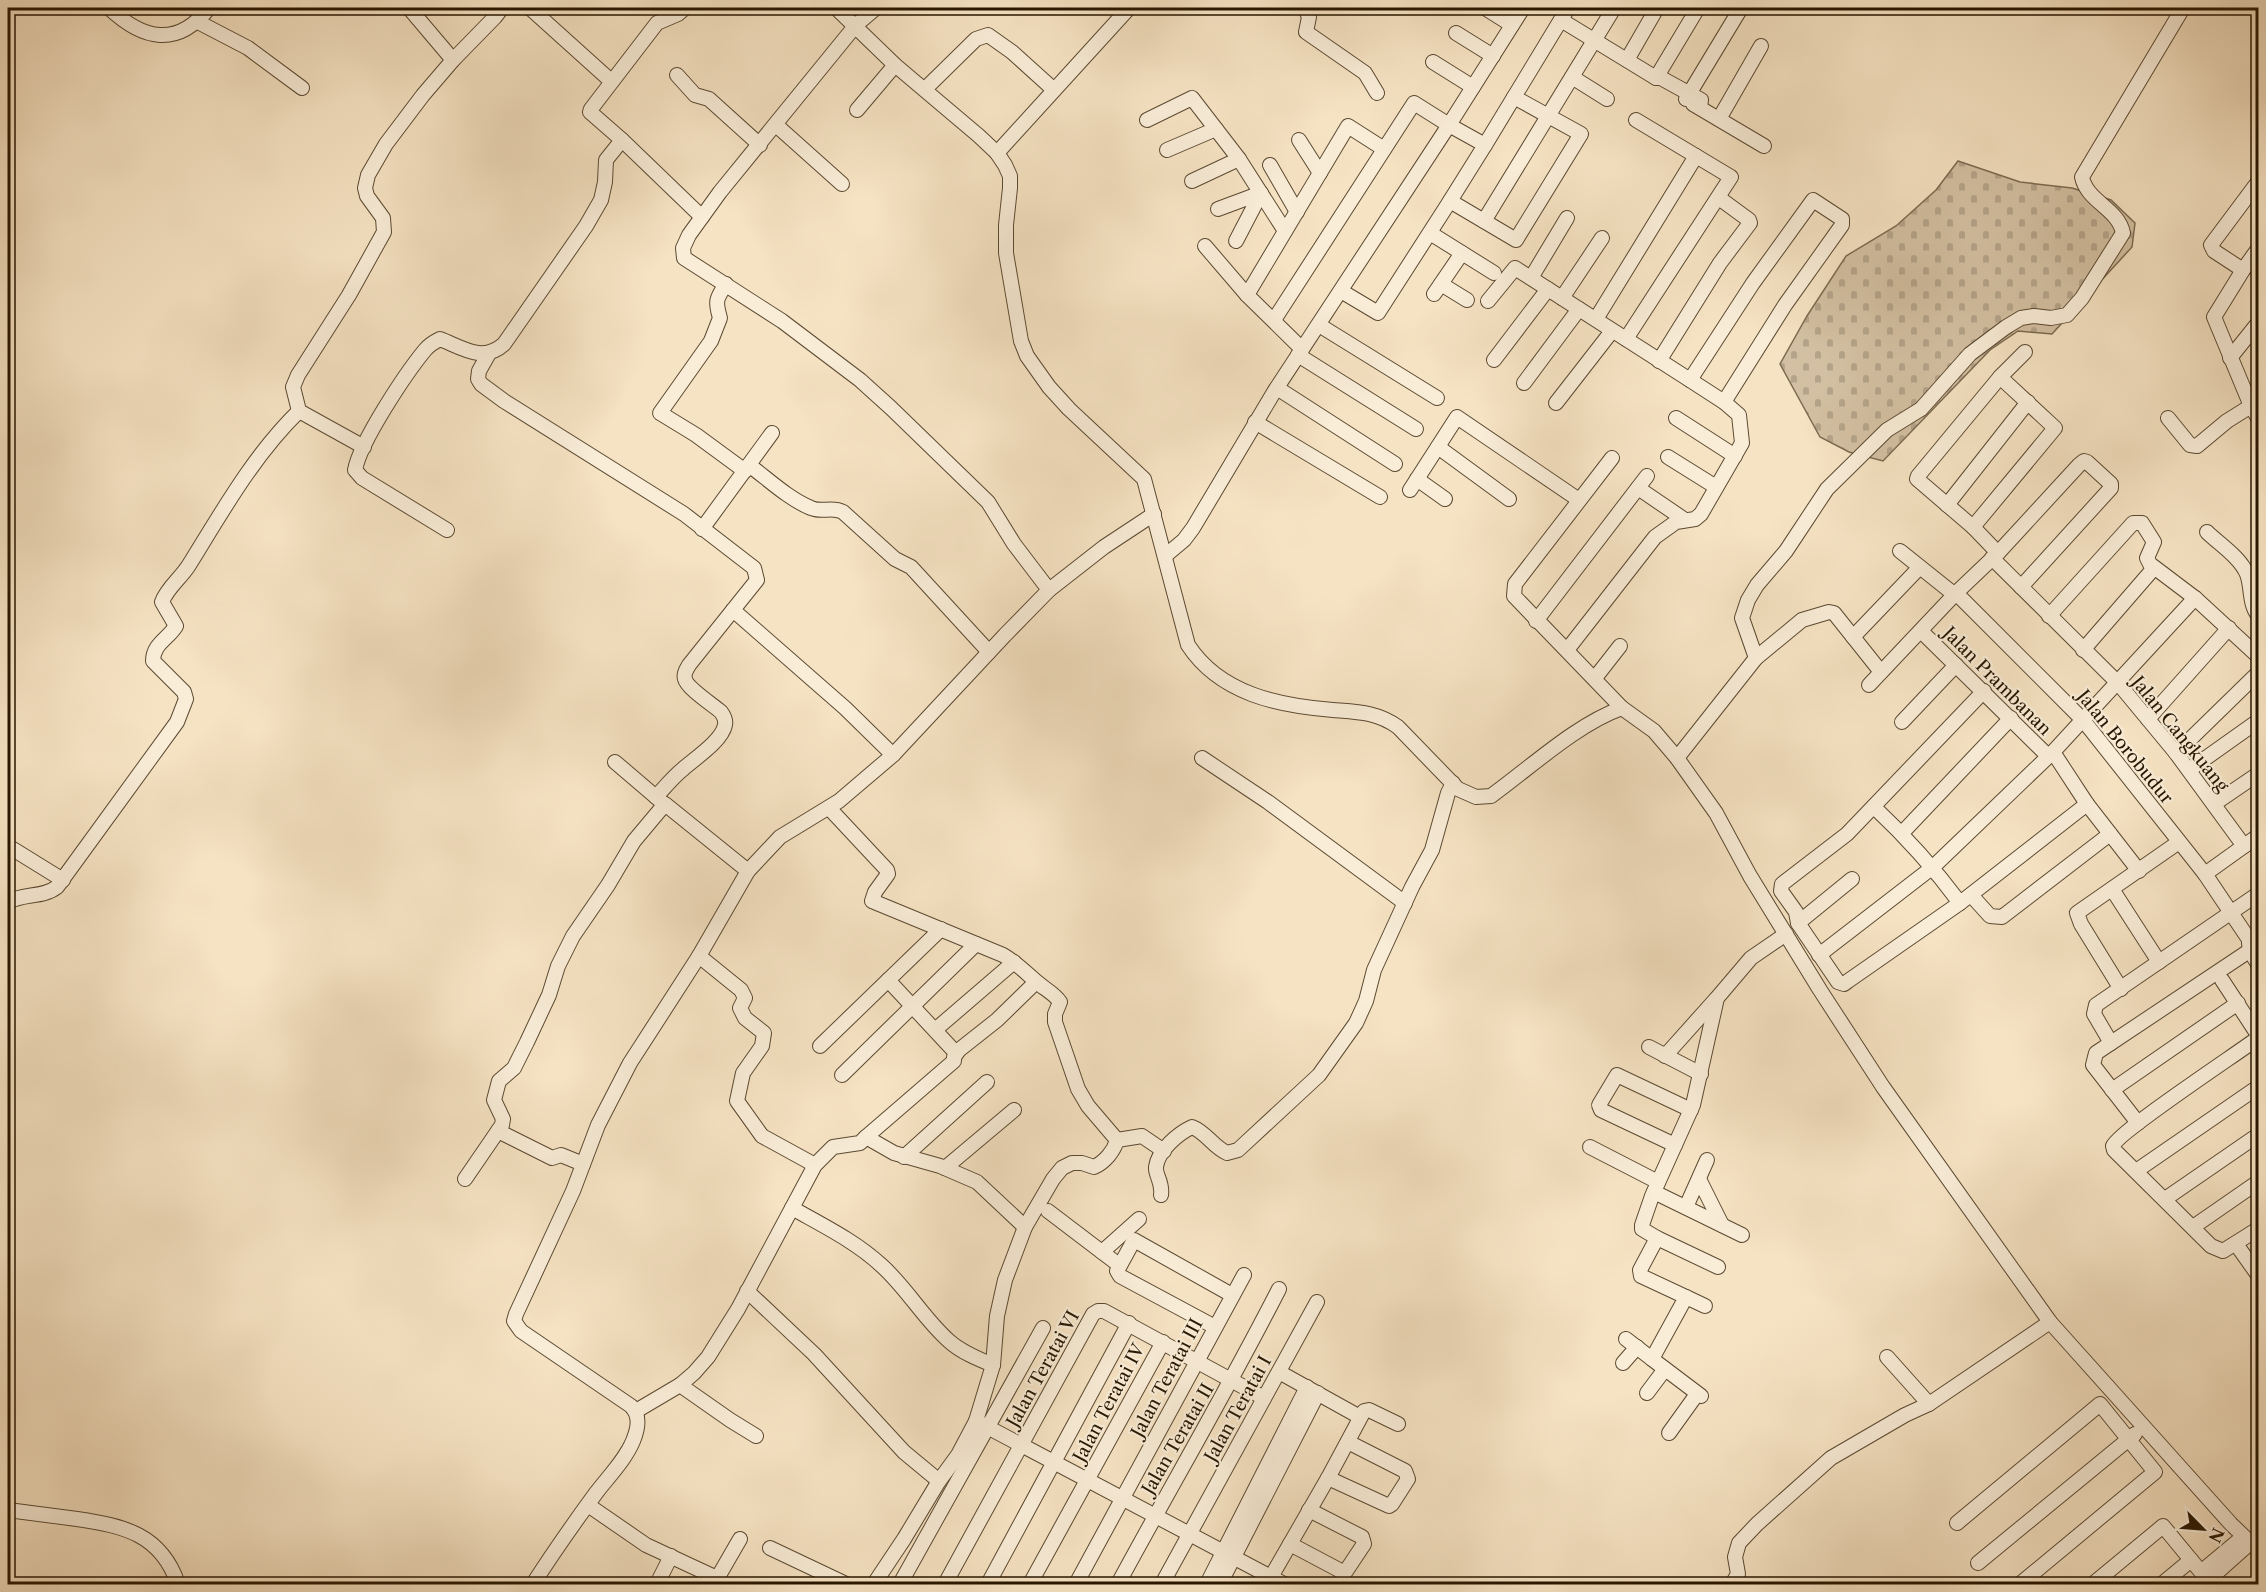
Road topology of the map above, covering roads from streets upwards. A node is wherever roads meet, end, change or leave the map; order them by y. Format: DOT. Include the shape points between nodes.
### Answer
graph roads {
  1 [pos="109,8"];
  2 [pos="209,8"];
  3 [pos="409,8"];
  4 [pos="502,8"];
  5 [pos="530,8"];
  6 [pos="685,8"];
  7 [pos="836,8"];
  8 [pos="876,8"];
  9 [pos="1129,8"];
  10 [pos="1305,8"];
  11 [pos="1485,8"];
  12 [pos="1523,8"];
  13 [pos="1568,8"];
  14 [pos="1614,8"];
  15 [pos="1657,8"];
  16 [pos="1698,8"];
  17 [pos="1741,8"];
  18 [pos="2183,8"];
  19 [pos="1561,20"];
  20 [pos="198,22"];
  21 [pos="856,25"];
  22 [pos="1512,25"];
  23 [pos="1456,33"];
  24 [pos="1594,40"];
  25 [pos="1761,46"];
  26 [pos="1492,56"];
  27 [pos="453,60"];
  28 [pos="1627,60"];
  29 [pos="1433,62"];
  30 [pos="895,65"];
  31 [pos="677,75"];
  32 [pos="1572,76"];
  33 [pos="1656,78"];
  34 [pos="611,81"];
  35 [pos="1473,87"];
  36 [pos="302,88"];
  37 [pos="925,89"];
  38 [pos="1053,89"];
  39 [pos="1377,93"];
  40 [pos="1688,96"];
  41 [pos="1514,97"];
  42 [pos="1607,99"];
  43 [pos="857,110"];
  44 [pos="1547,116"];
  45 [pos="1719,119"];
  46 [pos="1147,120"];
  47 [pos="1636,120"];
  48 [pos="776,125"];
  49 [pos="1449,125"];
  50 [pos="1216,129"];
  51 [pos="622,140"];
  52 [pos="1299,140"];
  53 [pos="760,145"];
  54 [pos="1485,145"];
  55 [pos="1764,146"];
  56 [pos="1384,149"];
  57 [pos="1167,150"];
  58 [pos="996,153"];
  59 [pos="1696,156"];
  60 [pos="1239,159"];
  61 [pos="1270,165"];
  62 [pos="1320,173"];
  63 [pos="1192,181"];
  64 [pos="2259,182"];
  65 [pos="842,184"];
  66 [pos="1261,193"];
  67 [pos="1719,198"];
  68 [pos="1450,201"];
  69 [pos="1237,202"];
  70 [pos="1218,209"];
  71 [pos="1297,212"];
  72 [pos="702,217"];
  73 [pos="1248,217"];
  74 [pos="1567,218"];
  75 [pos="1484,221"];
  76 [pos="1285,231"];
  77 [pos="1430,233"];
  78 [pos="1602,238"];
  79 [pos="1236,241"];
  80 [pos="1205,246"];
  81 [pos="2259,249"];
  82 [pos="1462,253"];
  83 [pos="2243,270"];
  84 [pos="1494,273"];
  85 [pos="1531,278"];
  86 [pos="726,284"];
  87 [pos="1548,289"];
  88 [pos="1341,291"];
  89 [pos="1247,295"];
  90 [pos="1562,298"];
  91 [pos="1467,300"];
  92 [pos="1488,301"];
  93 [pos="1579,309"];
  94 [pos="1274,320"];
  95 [pos="1596,320"];
  96 [pos="2259,323"];
  97 [pos="1319,325"];
  98 [pos="1612,331"];
  99 [pos="1626,339"];
  100 [pos="1300,352"];
  101 [pos="2025,352"];
  102 [pos="488,355"];
  103 [pos="2230,358"];
  104 [pos="1494,360"];
  105 [pos="1659,362"];
  106 [pos="2000,377"];
  107 [pos="1690,380"];
  108 [pos="1524,383"];
  109 [pos="1277,388"];
  110 [pos="1437,398"];
  111 [pos="2255,401"];
  112 [pos="1724,402"];
  113 [pos="2028,402"];
  114 [pos="1556,403"];
  115 [pos="299,411"];
  116 [pos="1677,418"];
  117 [pos="2168,418"];
  118 [pos="2259,418"];
  119 [pos="1255,422"];
  120 [pos="1416,429"];
  121 [pos="772,434"];
  122 [pos="364,447"];
  123 [pos="1438,447"];
  124 [pos="1735,456"];
  125 [pos="1668,457"];
  126 [pos="1611,458"];
  127 [pos="1395,464"];
  128 [pos="747,468"];
  129 [pos="1647,476"];
  130 [pos="1716,487"];
  131 [pos="1638,488"];
  132 [pos="1380,496"];
  133 [pos="1445,500"];
  134 [pos="1509,500"];
  135 [pos="1579,500"];
  136 [pos="1947,505"];
  137 [pos="1154,514"];
  138 [pos="1685,520"];
  139 [pos="1973,527"];
  140 [pos="702,529"];
  141 [pos="447,530"];
  142 [pos="2206,532"];
  143 [pos="1900,551"];
  144 [pos="1995,555"];
  145 [pos="1165,556"];
  146 [pos="1919,568"];
  147 [pos="2154,568"];
  148 [pos="2021,587"];
  149 [pos="1049,590"];
  150 [pos="1956,593"];
  151 [pos="2194,598"];
  152 [pos="733,610"];
  153 [pos="2259,615"];
  154 [pos="2049,616"];
  155 [pos="1536,621"];
  156 [pos="2229,628"];
  157 [pos="1922,632"];
  158 [pos="1853,637"];
  159 [pos="1620,646"];
  160 [pos="1567,650"];
  161 [pos="2083,650"];
  162 [pos="989,652"];
  163 [pos="2259,656"];
  164 [pos="1756,658"];
  165 [pos="1956,665"];
  166 [pos="1881,672"];
  167 [pos="2259,673"];
  168 [pos="1595,678"];
  169 [pos="2118,683"];
  170 [pos="1869,685"];
  171 [pos="1984,691"];
  172 [pos="1622,708"];
  173 [pos="2011,718"];
  174 [pos="2148,719"];
  175 [pos="2084,720"];
  176 [pos="2259,721"];
  177 [pos="1902,722"];
  178 [pos="2176,753"];
  179 [pos="2050,754"];
  180 [pos="893,755"];
  181 [pos="1202,758"];
  182 [pos="1677,758"];
  183 [pos="615,762"];
  184 [pos="2189,770"];
  185 [pos="2259,774"];
  186 [pos="1453,783"];
  187 [pos="661,800"];
  188 [pos="2087,804"];
  189 [pos="2214,804"];
  190 [pos="1874,807"];
  191 [pos="829,808"];
  192 [pos="1902,833"];
  193 [pos="2110,834"];
  194 [pos="2259,836"];
  195 [pos="2179,842"];
  196 [pos="8,846"];
  197 [pos="2244,846"];
  198 [pos="1933,867"];
  199 [pos="748,871"];
  200 [pos="2139,871"];
  201 [pos="2205,874"];
  202 [pos="1852,879"];
  203 [pos="63,880"];
  204 [pos="2112,889"];
  205 [pos="2259,894"];
  206 [pos="1965,899"];
  207 [pos="8,902"];
  208 [pos="1405,903"];
  209 [pos="2231,912"];
  210 [pos="1798,923"];
  211 [pos="941,929"];
  212 [pos="1786,934"];
  213 [pos="976,944"];
  214 [pos="2254,945"];
  215 [pos="1819,955"];
  216 [pos="699,956"];
  217 [pos="1014,962"];
  218 [pos="2159,962"];
  219 [pos="2259,964"];
  220 [pos="888,980"];
  221 [pos="2222,980"];
  222 [pos="1036,982"];
  223 [pos="2121,988"];
  224 [pos="1717,998"];
  225 [pos="2238,1004"];
  226 [pos="912,1006"];
  227 [pos="934,1030"];
  228 [pos="2259,1037"];
  229 [pos="2111,1043"];
  230 [pos="820,1046"];
  231 [pos="1649,1047"];
  232 [pos="956,1053"];
  233 [pos="1665,1056"];
  234 [pos="1701,1074"];
  235 [pos="842,1075"];
  236 [pos="987,1082"];
  237 [pos="2259,1087"];
  238 [pos="2112,1090"];
  239 [pos="1014,1110"];
  240 [pos="1691,1110"];
  241 [pos="2138,1123"];
  242 [pos="498,1131"];
  243 [pos="2259,1135"];
  244 [pos="866,1137"];
  245 [pos="1117,1140"];
  246 [pos="1675,1145"];
  247 [pos="1590,1147"];
  248 [pos="1164,1151"];
  249 [pos="904,1157"];
  250 [pos="1707,1161"];
  251 [pos="583,1164"];
  252 [pos="816,1165"];
  253 [pos="945,1168"];
  254 [pos="2136,1171"];
  255 [pos="465,1179"];
  256 [pos="1699,1179"];
  257 [pos="2259,1182"];
  258 [pos="1656,1187"];
  259 [pos="1161,1195"];
  260 [pos="2165,1199"];
  261 [pos="1686,1207"];
  262 [pos="792,1208"];
  263 [pos="1048,1211"];
  264 [pos="1139,1218"];
  265 [pos="1722,1226"];
  266 [pos="1025,1227"];
  267 [pos="2193,1227"];
  268 [pos="2259,1229"];
  269 [pos="1742,1235"];
  270 [pos="1129,1237"];
  271 [pos="1657,1238"];
  272 [pos="2236,1244"];
  273 [pos="1102,1252"];
  274 [pos="1119,1265"];
  275 [pos="1718,1268"];
  276 [pos="2258,1274"];
  277 [pos="1244,1275"];
  278 [pos="1279,1289"];
  279 [pos="747,1292"];
  280 [pos="1232,1295"];
  281 [pos="1686,1297"];
  282 [pos="1317,1302"];
  283 [pos="1705,1306"];
  284 [pos="2050,1322"];
  285 [pos="1129,1323"];
  286 [pos="1215,1327"];
  287 [pos="1043,1328"];
  288 [pos="1163,1342"];
  289 [pos="1887,1357"];
  290 [pos="1652,1359"];
  291 [pos="1198,1361"];
  292 [pos="1623,1364"];
  293 [pos="993,1365"];
  294 [pos="1665,1369"];
  295 [pos="1279,1372"];
  296 [pos="1232,1380"];
  297 [pos="680,1385"];
  298 [pos="1312,1390"];
  299 [pos="1647,1393"];
  300 [pos="1264,1398"];
  301 [pos="1929,1404"];
  302 [pos="636,1411"];
  303 [pos="1360,1417"];
  304 [pos="976,1421"];
  305 [pos="1398,1424"];
  306 [pos="2143,1427"];
  307 [pos="988,1429"];
  308 [pos="1669,1433"];
  309 [pos="756,1436"];
  310 [pos="2128,1439"];
  311 [pos="1348,1442"];
  312 [pos="1021,1446"];
  313 [pos="1054,1463"];
  314 [pos="1328,1478"];
  315 [pos="939,1481"];
  316 [pos="1088,1481"];
  317 [pos="1123,1499"];
  318 [pos="588,1505"];
  319 [pos="8,1510"];
  320 [pos="1309,1510"];
  321 [pos="1155,1516"];
  322 [pos="1957,1523"];
  323 [pos="1189,1534"];
  324 [pos="740,1539"];
  325 [pos="2250,1543"];
  326 [pos="1290,1544"];
  327 [pos="770,1548"];
  328 [pos="671,1556"];
  329 [pos="1229,1556"];
  330 [pos="2192,1560"];
  331 [pos="1978,1563"];
  332 [pos="715,1581"];
  333 [pos="1268,1581"];
  334 [pos="658,1582"];
  335 [pos="178,1584"];
  336 [pos="533,1584"];
  337 [pos="846,1584"];
  338 [pos="874,1584"];
  339 [pos="900,1584"];
  340 [pos="945,1584"];
  341 [pos="988,1584"];
  342 [pos="1030,1584"];
  343 [pos="1076,1584"];
  344 [pos="1118,1584"];
  345 [pos="1162,1584"];
  346 [pos="1207,1584"];
  347 [pos="1220,1584"];
  348 [pos="1284,1584"];
  349 [pos="1732,1584"];
  350 [pos="2020,1584"];
  351 [pos="2093,1584"];
  352 [pos="2162,1584"];
  353 [pos="2204,1584"];
  1 -- 20 [label="street" via="155,36"];
  2 -- 20 [label="street"];
  3 -- 27 [label="street"];
  4 -- 27 [label="street"];
  5 -- 34 [label="street"];
  6 -- 34 [label="street" via="657,23"];
  7 -- 21 [label="street"];
  8 -- 21 [label="street"];
  9 -- 38 [label="street"];
  10 -- 39 [label="street" via="1309,17 1306,32 1365,73"];
  11 -- 22 [label="street"];
  12 -- 22 [label="street"];
  13 -- 19 [label="street"];
  14 -- 24 [label="street"];
  15 -- 28 [label="street"];
  16 -- 33 [label="street"];
  17 -- 40 [label="street"];
  18 -- 164 [label="street" via="2082,177 2088,192 2121,222 2123,233 2088,289 2067,315 2021,318 1970,354 1921,409 1887,430 1827,489 1748,600 1742,618"];
  19 -- 24 [label="street"];
  19 -- 41 [label="street"];
  20 -- 36 [label="street" via="248,48"];
  21 -- 30 [label="street"];
  21 -- 48 [label="street"];
  22 -- 26 [label="street"];
  23 -- 26 [label="street"];
  24 -- 28 [label="street"];
  24 -- 32 [label="street"];
  25 -- 45 [label="street"];
  26 -- 35 [label="street"];
  27 -- 115 [label="street" via="402,121 368,175 367,196 383,218 384,232 298,375 293,387"];
  28 -- 33 [label="street"];
  29 -- 35 [label="street"];
  30 -- 37 [label="street"];
  30 -- 43 [label="street"];
  31 -- 53 [label="street" via="695,95 709,99"];
  32 -- 42 [label="street"];
  32 -- 44 [label="street"];
  33 -- 40 [label="street"];
  34 -- 51 [label="street" via="590,112"];
  35 -- 49 [label="street"];
  37 -- 38 [label="street" via="976,39 988,35"];
  37 -- 58 [label="street"];
  38 -- 58 [label="street"];
  40 -- 45 [label="street" via="1701,100 1700,107"];
  41 -- 44 [label="street"];
  41 -- 54 [label="street"];
  44 -- 75 [label="street"];
  44 -- 75 [label="street" via="1581,134 1515,240"];
  45 -- 55 [label="street"];
  46 -- 50 [label="street" via="1192,98"];
  47 -- 59 [label="street"];
  48 -- 53 [label="street"];
  48 -- 65 [label="street"];
  49 -- 54 [label="street"];
  49 -- 56 [label="street" via="1414,103"];
  49 -- 88 [label="street"];
  50 -- 57 [label="street"];
  50 -- 60 [label="street"];
  51 -- 72 [label="street"];
  51 -- 102 [label="street" via="606,160 601,200 586,226 504,344"];
  52 -- 62 [label="street"];
  53 -- 72 [label="street"];
  54 -- 68 [label="street"];
  56 -- 62 [label="street" via="1348,126"];
  56 -- 94 [label="street"];
  58 -- 137 [label="street" via="1010,176 1006,253 1016,318 1027,356 1069,409 1144,479"];
  59 -- 67 [label="street" via="1731,177"];
  59 -- 95 [label="street"];
  60 -- 63 [label="street"];
  60 -- 66 [label="street"];
  61 -- 71 [label="street"];
  62 -- 71 [label="street"];
  64 -- 83 [label="street" via="2211,245"];
  66 -- 69 [label="street"];
  66 -- 73 [label="street"];
  66 -- 76 [label="street"];
  67 -- 99 [label="street"];
  67 -- 105 [label="street" via="1750,223 1720,263"];
  68 -- 75 [label="street"];
  68 -- 77 [label="street"];
  69 -- 70 [label="street"];
  69 -- 73 [label="street"];
  71 -- 76 [label="street"];
  72 -- 86 [label="street" via="683,248 684,258"];
  73 -- 79 [label="street"];
  74 -- 85 [label="street"];
  76 -- 89 [label="street"];
  77 -- 82 [label="street"];
  77 -- 88 [label="street" via="1378,313"];
  78 -- 90 [label="street"];
  80 -- 89 [label="street"];
  81 -- 83 [label="street"];
  82 -- 84 [label="street"];
  82 -- 91 [label="street" via="1437,289"];
  83 -- 103 [label="street" via="2214,317"];
  85 -- 87 [label="street"];
  85 -- 92 [label="street" via="1515,268"];
  86 -- 128 [label="street" via="717,298 720,318 711,341 660,413"];
  86 -- 149 [label="street" via="782,321 891,408 988,502"];
  87 -- 90 [label="street"];
  87 -- 104 [label="street"];
  88 -- 97 [label="street"];
  89 -- 94 [label="street"];
  90 -- 93 [label="street"];
  93 -- 95 [label="street"];
  93 -- 108 [label="street"];
  94 -- 100 [label="street"];
  95 -- 98 [label="street"];
  96 -- 103 [label="street"];
  97 -- 100 [label="street"];
  97 -- 110 [label="street"];
  98 -- 99 [label="street"];
  98 -- 114 [label="street"];
  99 -- 105 [label="street"];
  100 -- 109 [label="street"];
  100 -- 120 [label="street"];
  101 -- 106 [label="street"];
  102 -- 122 [label="street" via="440,339 432,343"];
  102 -- 140 [label="street" via="479,371 481,384"];
  103 -- 111 [label="street"];
  105 -- 107 [label="street"];
  106 -- 113 [label="street"];
  106 -- 136 [label="street" via="1917,476"];
  107 -- 112 [label="street"];
  107 -- 112 [label="street" via="1813,200 1842,219 1842,225 1785,305"];
  109 -- 119 [label="street"];
  109 -- 127 [label="street"];
  111 -- 117 [label="street" via="2196,446 2190,445"];
  111 -- 118 [label="street"];
  112 -- 124 [label="street" via="1739,415 1742,443"];
  113 -- 136 [label="street"];
  113 -- 139 [label="street" via="2055,428"];
  115 -- 122 [label="street"];
  115 -- 203 [label="street" via="239,484 187,568 165,595 162,602 176,626 156,647 153,661 184,692 185,706"];
  116 -- 124 [label="street"];
  119 -- 132 [label="street"];
  119 -- 145 [label="street" via="1193,528"];
  121 -- 128 [label="street"];
  122 -- 141 [label="street" via="356,465 357,474"];
  123 -- 133 [label="street" via="1413,484"];
  123 -- 134 [label="street"];
  123 -- 135 [label="street" via="1457,417"];
  124 -- 130 [label="street"];
  125 -- 130 [label="street"];
  126 -- 135 [label="street"];
  128 -- 140 [label="street"];
  128 -- 162 [label="street" via="804,505 819,511 833,508 843,512 894,559 911,567"];
  129 -- 131 [label="street"];
  130 -- 138 [label="street" via="1699,517"];
  131 -- 138 [label="street"];
  131 -- 155 [label="street"];
  135 -- 155 [label="street" via="1515,584 1514,596"];
  136 -- 139 [label="street"];
  137 -- 145 [label="street"];
  137 -- 149 [label="street"];
  138 -- 160 [label="street" via="1662,531 1647,545"];
  139 -- 144 [label="street"];
  140 -- 152 [label="street" via="751,565 758,576"];
  142 -- 153 [label="street" via="2242,565"];
  143 -- 146 [label="street, Jalan Borobudur"];
  144 -- 148 [label="street"];
  144 -- 148 [label="street" via="2084,461 2111,484 2108,492"];
  144 -- 150 [label="street"];
  145 -- 186 [label="street" via="1188,645 1216,675 1259,698 1294,706 1364,712 1387,719"];
  146 -- 150 [label="street, Jalan Borobudur"];
  146 -- 158 [label="street"];
  147 -- 151 [label="street"];
  147 -- 154 [label="street" via="2147,558 2154,542 2150,533 2142,523 2133,523"];
  147 -- 161 [label="street"];
  148 -- 154 [label="street"];
  149 -- 162 [label="street"];
  150 -- 157 [label="street"];
  150 -- 175 [label="street, Jalan Borobudur"];
  151 -- 156 [label="street"];
  151 -- 169 [label="street"];
  152 -- 180 [label="street"];
  152 -- 187 [label="street" via="684,674 690,687 725,717 725,726 700,756 684,768"];
  154 -- 161 [label="street"];
  155 -- 160 [label="street"];
  156 -- 163 [label="street"];
  156 -- 174 [label="street"];
  157 -- 165 [label="street, Jalan Prambanan"];
  157 -- 166 [label="street"];
  158 -- 164 [label="street" via="1829,612 1802,620"];
  158 -- 166 [label="street"];
  159 -- 168 [label="street"];
  160 -- 168 [label="street"];
  161 -- 169 [label="street"];
  162 -- 180 [label="street"];
  164 -- 182 [label="street"];
  165 -- 171 [label="street, Jalan Prambanan"];
  165 -- 177 [label="street"];
  166 -- 170 [label="street"];
  167 -- 178 [label="street"];
  168 -- 172 [label="street"];
  169 -- 174 [label="street, Jalan Cangkuang"];
  169 -- 175 [label="street, Jalan Cangkuang"];
  171 -- 173 [label="street, Jalan Prambanan"];
  171 -- 190 [label="street"];
  172 -- 182 [label="street" via="1654,731"];
  172 -- 186 [label="street" via="1579,730 1491,796 1470,796"];
  173 -- 179 [label="street, Jalan Prambanan"];
  173 -- 192 [label="street"];
  174 -- 178 [label="street, Jalan Cangkuang"];
  175 -- 179 [label="street, Jalan Cangkuang"];
  175 -- 195 [label="street, Jalan Borobudur"];
  176 -- 184 [label="street"];
  178 -- 184 [label="street, Jalan Cangkuang"];
  179 -- 188 [label="street, Jalan Prambanan"];
  179 -- 198 [label="street, Jalan Cangkuang"];
  180 -- 191 [label="street"];
  181 -- 208 [label="street"];
  182 -- 212 [label="street" via="1716,813"];
  183 -- 187 [label="street"];
  184 -- 189 [label="street, Jalan Cangkuang"];
  185 -- 189 [label="street"];
  186 -- 208 [label="street" via="1432,850"];
  187 -- 199 [label="street"];
  187 -- 242 [label="street" via="573,936 514,1068 499,1081 494,1100 503,1122"];
  188 -- 193 [label="street, Jalan Prambanan"];
  188 -- 206 [label="street"];
  189 -- 197 [label="street, Jalan Cangkuang"];
  190 -- 192 [label="street"];
  190 -- 210 [label="street" via="1847,834 1782,884 1781,891 1796,912"];
  191 -- 199 [label="street" via="780,837"];
  191 -- 211 [label="street" via="887,870 872,901"];
  192 -- 198 [label="street"];
  193 -- 200 [label="street, Jalan Prambanan"];
  193 -- 206 [label="street" via="2002,917 1990,916"];
  194 -- 197 [label="street"];
  195 -- 200 [label="street"];
  195 -- 201 [label="street, Jalan Borobudur"];
  196 -- 203 [label="street"];
  197 -- 201 [label="street"];
  198 -- 206 [label="street"];
  198 -- 215 [label="street, Jalan Cangkuang"];
  199 -- 216 [label="street"];
  200 -- 204 [label="street"];
  201 -- 209 [label="street, Jalan Borobudur"];
  202 -- 210 [label="street"];
  203 -- 207 [label="street" via="53,891"];
  204 -- 218 [label="street"];
  204 -- 223 [label="street" via="2076,915"];
  205 -- 209 [label="street"];
  206 -- 215 [label="street" via="1844,984 1838,982"];
  208 -- 248 [label="street" via="1374,970 1362,1013 1319,1075 1238,1150 1227,1154 1192,1127"];
  209 -- 214 [label="street, Jalan Borobudur"];
  209 -- 218 [label="street"];
  210 -- 215 [label="street"];
  211 -- 213 [label="street"];
  211 -- 220 [label="street"];
  212 -- 224 [label="street" via="1750,958"];
  212 -- 284 [label="street" via="1883,1087"];
  213 -- 217 [label="street"];
  213 -- 226 [label="street"];
  214 -- 219 [label="street, Jalan Borobudur"];
  214 -- 229 [label="street"];
  216 -- 251 [label="street" via="630,1063"];
  216 -- 252 [label="street" via="741,990 745,998 740,1008 745,1018 764,1034 762,1047 743,1073 737,1101 762,1136"];
  217 -- 222 [label="street"];
  217 -- 227 [label="street"];
  218 -- 223 [label="street"];
  220 -- 226 [label="street"];
  220 -- 230 [label="street"];
  221 -- 225 [label="street"];
  222 -- 232 [label="street"];
  222 -- 245 [label="street" via="1059,1000 1055,1022 1078,1089"];
  223 -- 229 [label="street" via="2094,1009"];
  224 -- 233 [label="street"];
  224 -- 234 [label="street"];
  225 -- 228 [label="street"];
  225 -- 238 [label="street"];
  226 -- 227 [label="street"];
  226 -- 235 [label="street"];
  227 -- 232 [label="street"];
  228 -- 241 [label="street"];
  229 -- 238 [label="street" via="2096,1053 2093,1065"];
  231 -- 233 [label="street"];
  232 -- 244 [label="street" via="954,1061"];
  233 -- 234 [label="street"];
  234 -- 240 [label="street"];
  236 -- 249 [label="street"];
  237 -- 254 [label="street"];
  238 -- 241 [label="street"];
  239 -- 253 [label="street"];
  240 -- 246 [label="street"];
  240 -- 246 [label="street" via="1617,1075 1599,1105 1601,1110"];
  241 -- 254 [label="street" via="2115,1140 2113,1146"];
  242 -- 251 [label="street" via="552,1158 561,1155"];
  242 -- 255 [label="street"];
  243 -- 260 [label="street"];
  244 -- 249 [label="street"];
  244 -- 252 [label="street" via="860,1143 833,1147"];
  245 -- 248 [label="street" via="1140,1136"];
  245 -- 266 [label="street" via="1100,1164 1094,1167 1072,1163 1062,1168"];
  246 -- 258 [label="street"];
  247 -- 258 [label="street"];
  248 -- 259 [label="street" via="1156,1169 1162,1184"];
  249 -- 253 [label="street"];
  250 -- 256 [label="street"];
  251 -- 302 [label="street" via="514,1321 521,1331"];
  252 -- 262 [label="street"];
  253 -- 266 [label="street" via="978,1182"];
  254 -- 260 [label="street"];
  256 -- 261 [label="street"];
  256 -- 265 [label="street"];
  257 -- 267 [label="street"];
  258 -- 261 [label="street"];
  258 -- 271 [label="street" via="1642,1229"];
  260 -- 267 [label="street"];
  261 -- 265 [label="street"];
  262 -- 279 [label="street"];
  262 -- 293 [label="street" via="861,1248 898,1280 950,1342"];
  263 -- 273 [label="street"];
  264 -- 270 [label="street"];
  265 -- 269 [label="street"];
  266 -- 293 [label="street" via="1005,1281"];
  267 -- 272 [label="street" via="2220,1250"];
  268 -- 272 [label="street"];
  270 -- 273 [label="street"];
  270 -- 274 [label="street"];
  270 -- 280 [label="street"];
  271 -- 275 [label="street"];
  271 -- 281 [label="street" via="1640,1270 1641,1276"];
  272 -- 276 [label="street"];
  273 -- 274 [label="street"];
  274 -- 286 [label="street" via="1120,1276"];
  277 -- 280 [label="street, Jalan Teratai III"];
  278 -- 296 [label="street, Jalan Teratai II"];
  279 -- 297 [label="street" via="708,1357"];
  279 -- 315 [label="street" via="814,1354 904,1452"];
  280 -- 286 [label="street, Jalan Teratai III"];
  281 -- 283 [label="street"];
  281 -- 290 [label="street"];
  282 -- 295 [label="street, Jalan Teratai I"];
  284 -- 301 [label="street"];
  284 -- 306 [label="street"];
  285 -- 288 [label="street"];
  285 -- 312 [label="street, Jalan Teratai VI" via="1104,1311 1093,1314"];
  285 -- 313 [label="street"];
  286 -- 291 [label="street, Jalan Teratai III"];
  287 -- 307 [label="street"];
  288 -- 291 [label="street"];
  288 -- 316 [label="street, Jalan Teratai IV"];
  289 -- 301 [label="street"];
  290 -- 292 [label="street" via="1631,1343"];
  290 -- 294 [label="street"];
  291 -- 296 [label="street"];
  291 -- 317 [label="street, Jalan Teratai III"];
  293 -- 304 [label="street"];
  294 -- 299 [label="street"];
  294 -- 308 [label="street" via="1699,1395"];
  295 -- 298 [label="street"];
  295 -- 300 [label="street, Jalan Teratai I"];
  296 -- 300 [label="street"];
  296 -- 321 [label="street, Jalan Teratai II"];
  297 -- 302 [label="street"];
  297 -- 309 [label="street"];
  298 -- 303 [label="street"];
  298 -- 329 [label="street"];
  300 -- 323 [label="street, Jalan Teratai I"];
  301 -- 349 [label="street" via="1831,1458 1757,1524 1739,1543 1735,1557 1738,1574"];
  302 -- 318 [label="street" via="634,1440"];
  303 -- 305 [label="street" via="1366,1409"];
  303 -- 311 [label="street"];
  304 -- 307 [label="street"];
  304 -- 315 [label="street"];
  306 -- 310 [label="street"];
  306 -- 325 [label="street"];
  307 -- 312 [label="street"];
  307 -- 339 [label="street"];
  310 -- 322 [label="street" via="2100,1404"];
  310 -- 331 [label="street"];
  310 -- 350 [label="street" via="2156,1472"];
  311 -- 314 [label="street"];
  311 -- 314 [label="street" via="1405,1472 1408,1479 1389,1506"];
  312 -- 313 [label="street"];
  312 -- 340 [label="street, Jalan Teratai VI"];
  313 -- 316 [label="street"];
  313 -- 341 [label="street"];
  314 -- 320 [label="street"];
  315 -- 338 [label="street"];
  316 -- 317 [label="street"];
  316 -- 342 [label="street, Jalan Teratai IV"];
  317 -- 321 [label="street"];
  317 -- 343 [label="street, Jalan Teratai III"];
  318 -- 328 [label="street" via="646,1545"];
  318 -- 336 [label="street"];
  319 -- 335 [label="street" via="127,1529 155,1546 172,1567"];
  320 -- 326 [label="street"];
  320 -- 326 [label="street" via="1362,1537 1364,1544 1346,1571"];
  321 -- 323 [label="street"];
  321 -- 344 [label="street, Jalan Teratai II"];
  323 -- 329 [label="street"];
  323 -- 345 [label="street, Jalan Teratai I"];
  324 -- 332 [label="street"];
  325 -- 330 [label="street" via="2201,1572"];
  325 -- 353 [label="street"];
  326 -- 333 [label="street"];
  327 -- 337 [label="street"];
  328 -- 332 [label="street"];
  328 -- 334 [label="street"];
  329 -- 333 [label="street"];
  329 -- 346 [label="street"];
  329 -- 347 [label="street"];
  330 -- 351 [label="street" via="2163,1526"];
  330 -- 352 [label="street"];
  333 -- 348 [label="street"];
}
